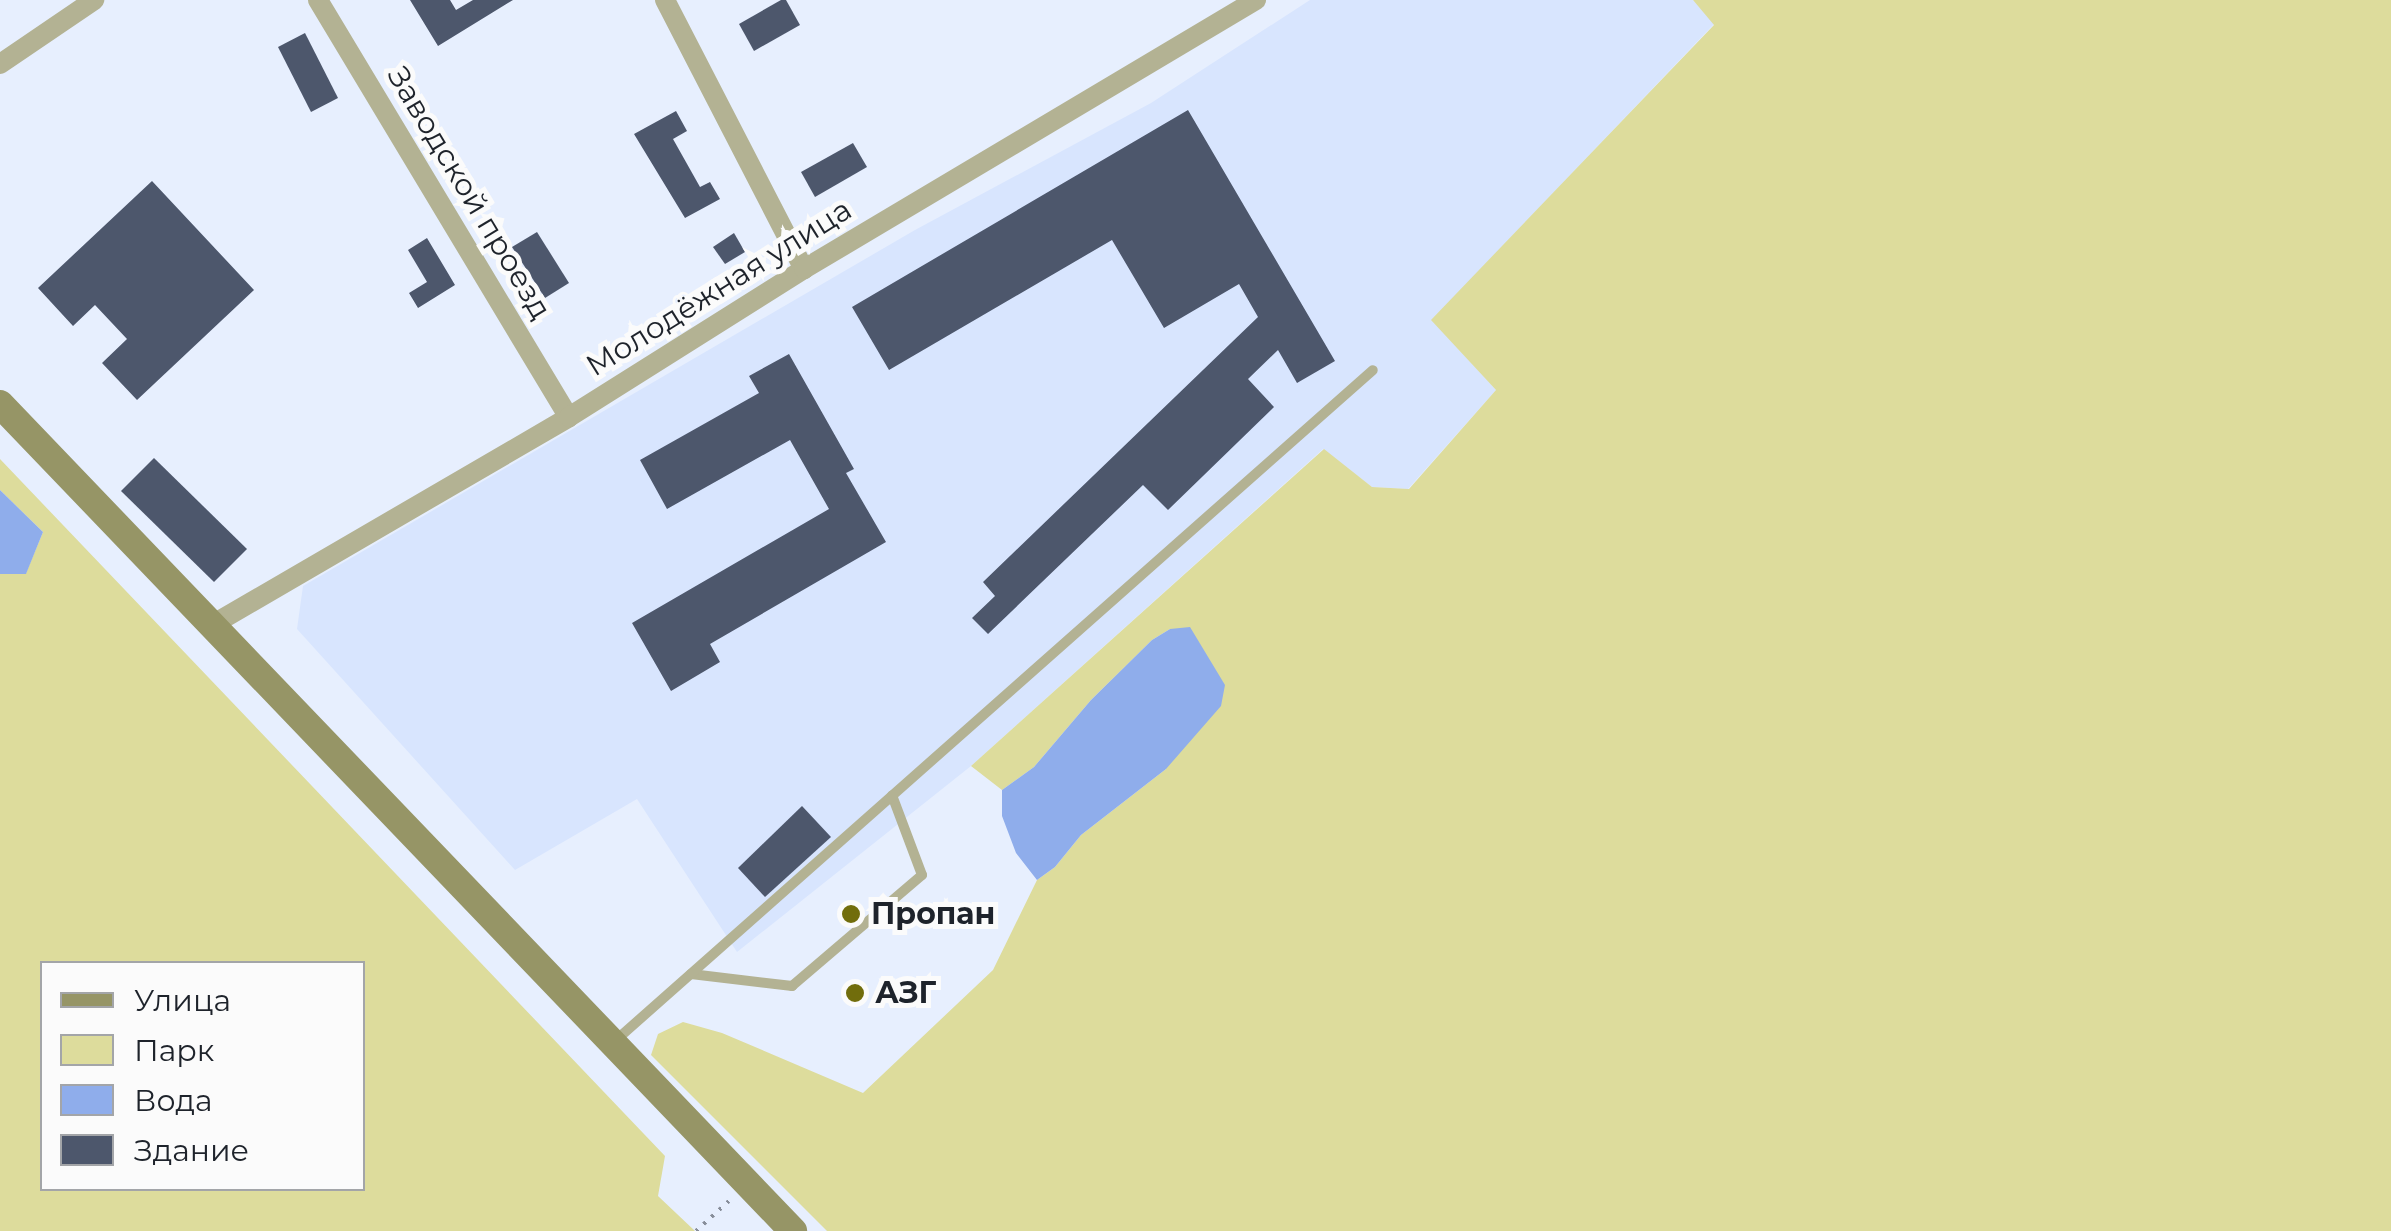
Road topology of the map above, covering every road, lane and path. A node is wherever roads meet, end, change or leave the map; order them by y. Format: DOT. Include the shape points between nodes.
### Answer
graph roads {
  1 [pos="94,0"];
  2 [pos="318,0"];
  3 [pos="665,0"];
  4 [pos="1256,0"];
  5 [pos="0,64"];
  6 [pos="804,269"];
  7 [pos="1373,370"];
  8 [pos="0,404"];
  9 [pos="568,417"];
  10 [pos="212,626"];
  11 [pos="892,796"];
  12 [pos="691,974"];
  13 [pos="614,1042"];
  14 [pos="748,1184"];
  15 [pos="696,1231"];
  16 [pos="793,1231"];
  1 -- 5 [label="street"];
  2 -- 9 [label="street, Заводской проезд"];
  3 -- 6 [label="street"];
  4 -- 6 [label="street, Молодёжная улица"];
  6 -- 9 [label="street, Молодёжная улица"];
  7 -- 11 [label="lane"];
  8 -- 10 [label="main road"];
  9 -- 10 [label="street, Молодёжная улица"];
  10 -- 13 [label="main road"];
  11 -- 12 [label="lane"];
  11 -- 12 [label="lane" via="922,874 792,986"];
  12 -- 13 [label="lane"];
  13 -- 14 [label="main road"];
  14 -- 15 [label="path"];
  14 -- 16 [label="main road"];
}
